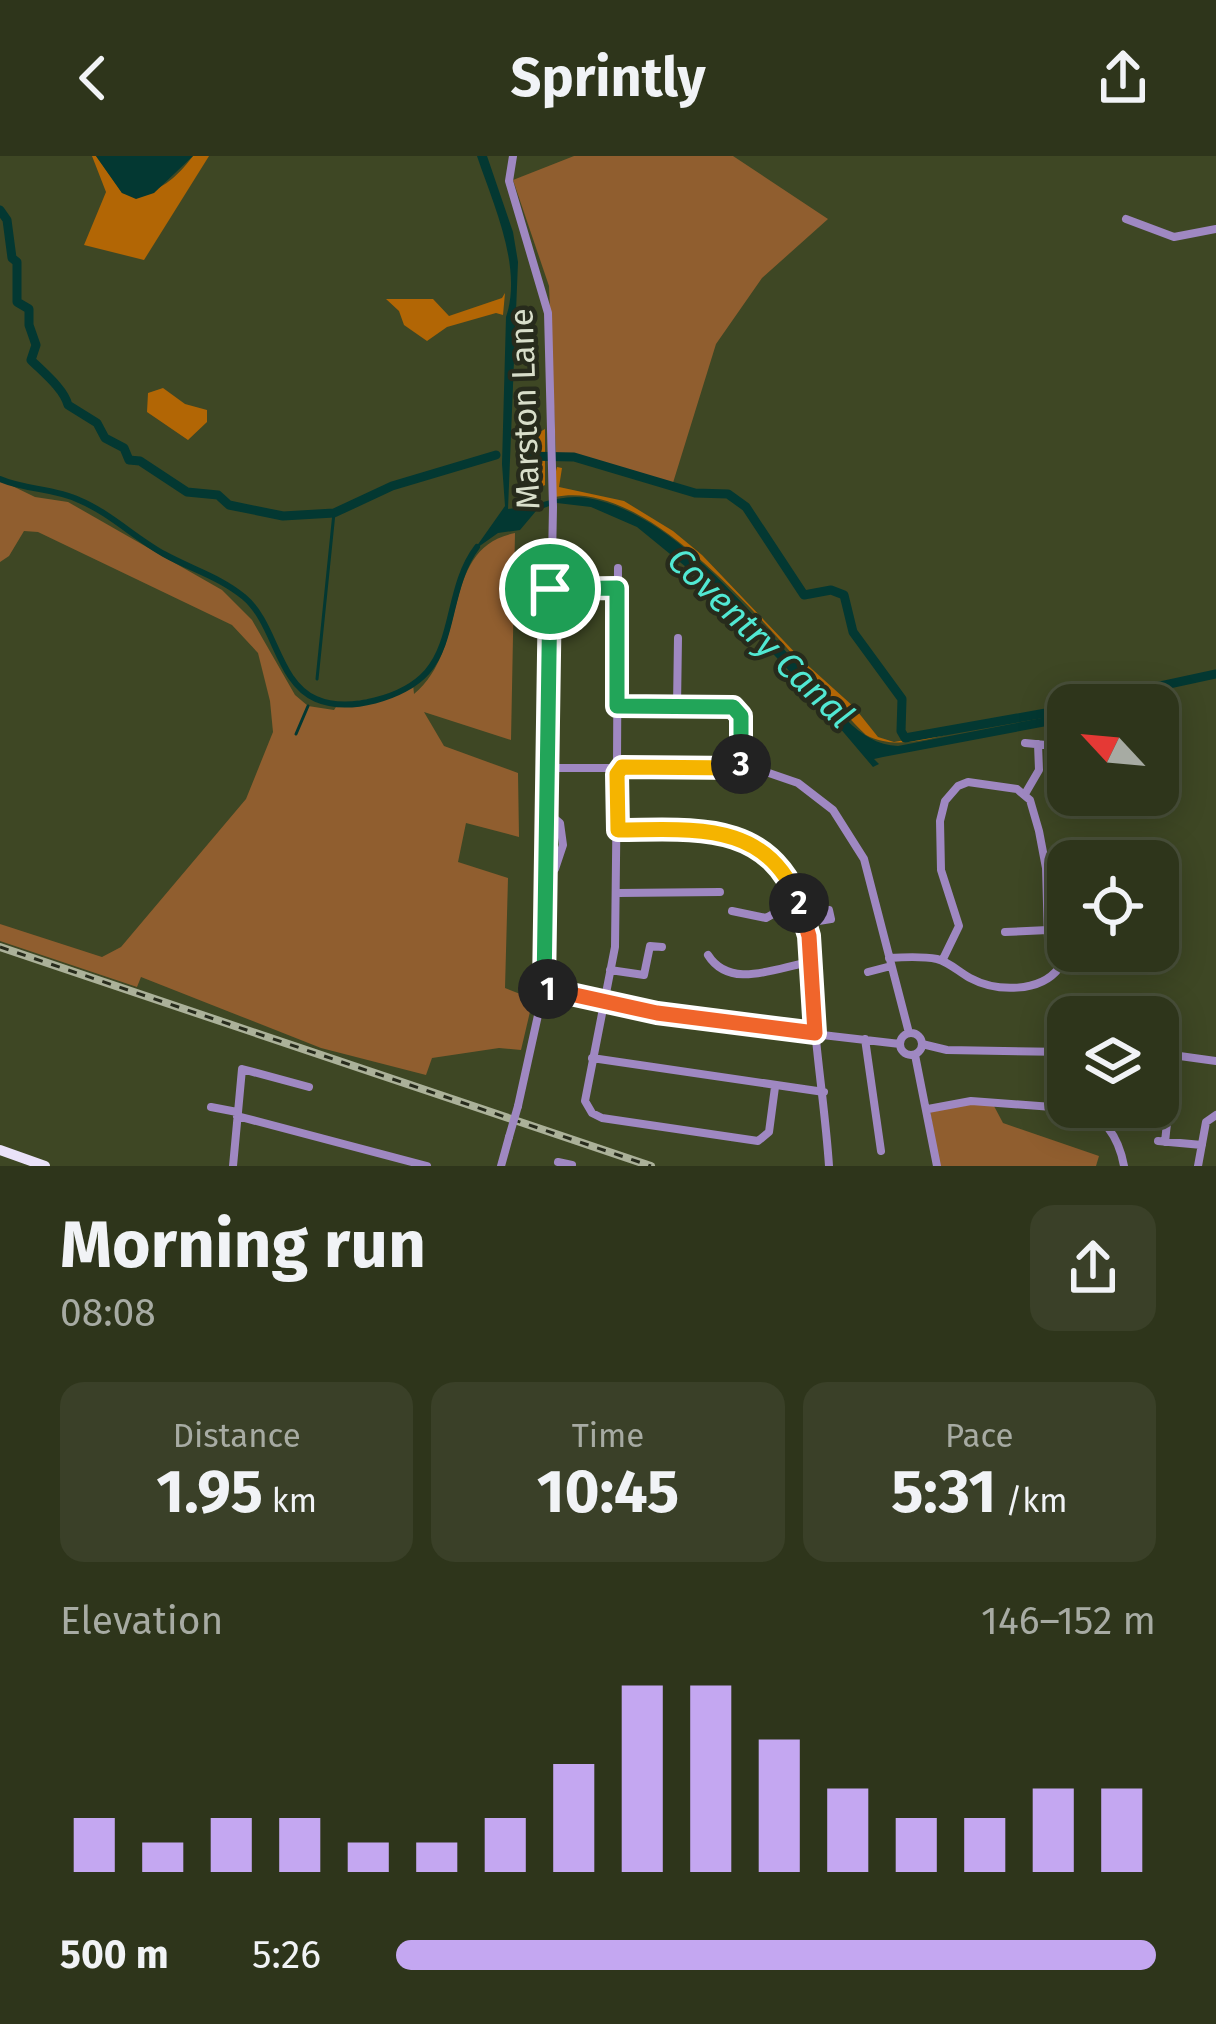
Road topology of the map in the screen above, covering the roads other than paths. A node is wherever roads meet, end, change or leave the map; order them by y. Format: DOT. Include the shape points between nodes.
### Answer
graph roads {
  1 [pos="513,156"];
  2 [pos="1126,219"];
  3 [pos="1216,229"];
  4 [pos="617,568"];
  5 [pos="617,588"];
  6 [pos="550,589"];
  7 [pos="678,638"];
  8 [pos="617,706"];
  9 [pos="677,706"];
  10 [pos="1025,743"];
  11 [pos="548,768"];
  12 [pos="617,768"];
  13 [pos="741,768"];
  14 [pos="1025,794"];
  15 [pos="547,812"];
  16 [pos="618,830"];
  17 [pos="546,873"];
  18 [pos="720,892"];
  19 [pos="618,893"];
  20 [pos="1047,899"];
  21 [pos="798,900"];
  22 [pos="830,910"];
  23 [pos="732,911"];
  24 [pos="806,923"];
  25 [pos="1047,930"];
  26 [pos="1005,932"];
  27 [pos="662,947"];
  28 [pos="943,959"];
  29 [pos="709,961"];
  30 [pos="810,962"];
  31 [pos="890,962"];
  32 [pos="610,970"];
  33 [pos="868,972"];
  34 [pos="1054,972"];
  35 [pos="544,988"];
  36 [pos="604,1002"];
  37 [pos="815,1033"];
  38 [pos="909,1034"];
  39 [pos="865,1039"];
  40 [pos="900,1044"];
  41 [pos="922,1044"];
  42 [pos="1047,1051"];
  43 [pos="915,1055"];
  44 [pos="1179,1056"];
  45 [pos="592,1058"];
  46 [pos="1216,1060"];
  47 [pos="309,1087"];
  48 [pos="775,1087"];
  49 [pos="824,1093"];
  50 [pos="211,1107"];
  51 [pos="928,1109"];
  52 [pos="237,1114"];
  53 [pos="1216,1115"];
  54 [pos="1165,1128"];
  55 [pos="1202,1145"];
  56 [pos="0,1150"];
  57 [pos="880,1151"];
  58 [pos="46,1166"];
  59 [pos="233,1166"];
  60 [pos="427,1166"];
  61 [pos="500,1166"];
  62 [pos="829,1166"];
  63 [pos="937,1166"];
  64 [pos="1124,1166"];
  65 [pos="1198,1166"];
  1 -- 6 [label="street, Marston Lane" via="509,181 548,313"];
  2 -- 3 [label="street" via="1174,237"];
  4 -- 5 [label="street"];
  5 -- 6 [label="street"];
  5 -- 8 [label="street"];
  6 -- 11 [label="street, Marston Lane"];
  7 -- 9 [label="street"];
  8 -- 9 [label="street"];
  8 -- 12 [label="street"];
  9 -- 13 [label="street" via="739,711"];
  10 -- 14 [label="street" via="1042,745"];
  11 -- 12 [label="street"];
  11 -- 15 [label="street, Marston Lane"];
  12 -- 13 [label="street"];
  12 -- 16 [label="street"];
  13 -- 31 [label="street" via="798,783 841,818 864,859"];
  14 -- 20 [label="street"];
  14 -- 28 [label="street" via="968,782 945,801 941,870 959,926"];
  15 -- 17 [label="street, Marston Lane"];
  15 -- 17 [label="street" via="560,824 563,845"];
  16 -- 19 [label="street"];
  16 -- 21 [label="street" via="738,838 776,863"];
  17 -- 35 [label="street, Marston Lane"];
  18 -- 19 [label="street"];
  19 -- 32 [label="street"];
  21 -- 23 [label="street" via="766,918"];
  21 -- 24 [label="street"];
  22 -- 24 [label="street" via="831,919"];
  24 -- 30 [label="street"];
  25 -- 26 [label="street"];
  27 -- 32 [label="street" via="650,946 644,975"];
  28 -- 31 [label="street"];
  28 -- 34 [label="street" via="976,982 1014,987 1037,985"];
  29 -- 30 [label="street" via="731,975"];
  30 -- 37 [label="street"];
  31 -- 33 [label="street"];
  31 -- 38 [label="street"];
  32 -- 36 [label="street"];
  35 -- 36 [label="street"];
  35 -- 61 [label="street, Marston Lane, bridge"];
  36 -- 37 [label="street"];
  36 -- 45 [label="street"];
  37 -- 39 [label="street"];
  37 -- 49 [label="street"];
  38 -- 40 [label="street"];
  38 -- 41 [label="street"];
  39 -- 40 [label="street"];
  39 -- 57 [label="street"];
  40 -- 43 [label="street"];
  41 -- 42 [label="street"];
  41 -- 43 [label="street"];
  43 -- 51 [label="street"];
  44 -- 46 [label="street"];
  45 -- 48 [label="street"];
  45 -- 48 [label="street" via="585,1101 592,1113 623,1123 758,1141 769,1132"];
  47 -- 52 [label="street" via="242,1069"];
  48 -- 49 [label="street"];
  49 -- 62 [label="street"];
  50 -- 52 [label="street"];
  51 -- 63 [label="street"];
  51 -- 64 [label="street" via="971,1102 1079,1109 1111,1129"];
  52 -- 59 [label="street"];
  52 -- 60 [label="street"];
  53 -- 55 [label="street"];
  54 -- 55 [label="street" via="1161,1141"];
  55 -- 65 [label="street"];
  56 -- 58 [label="main road"];
}
